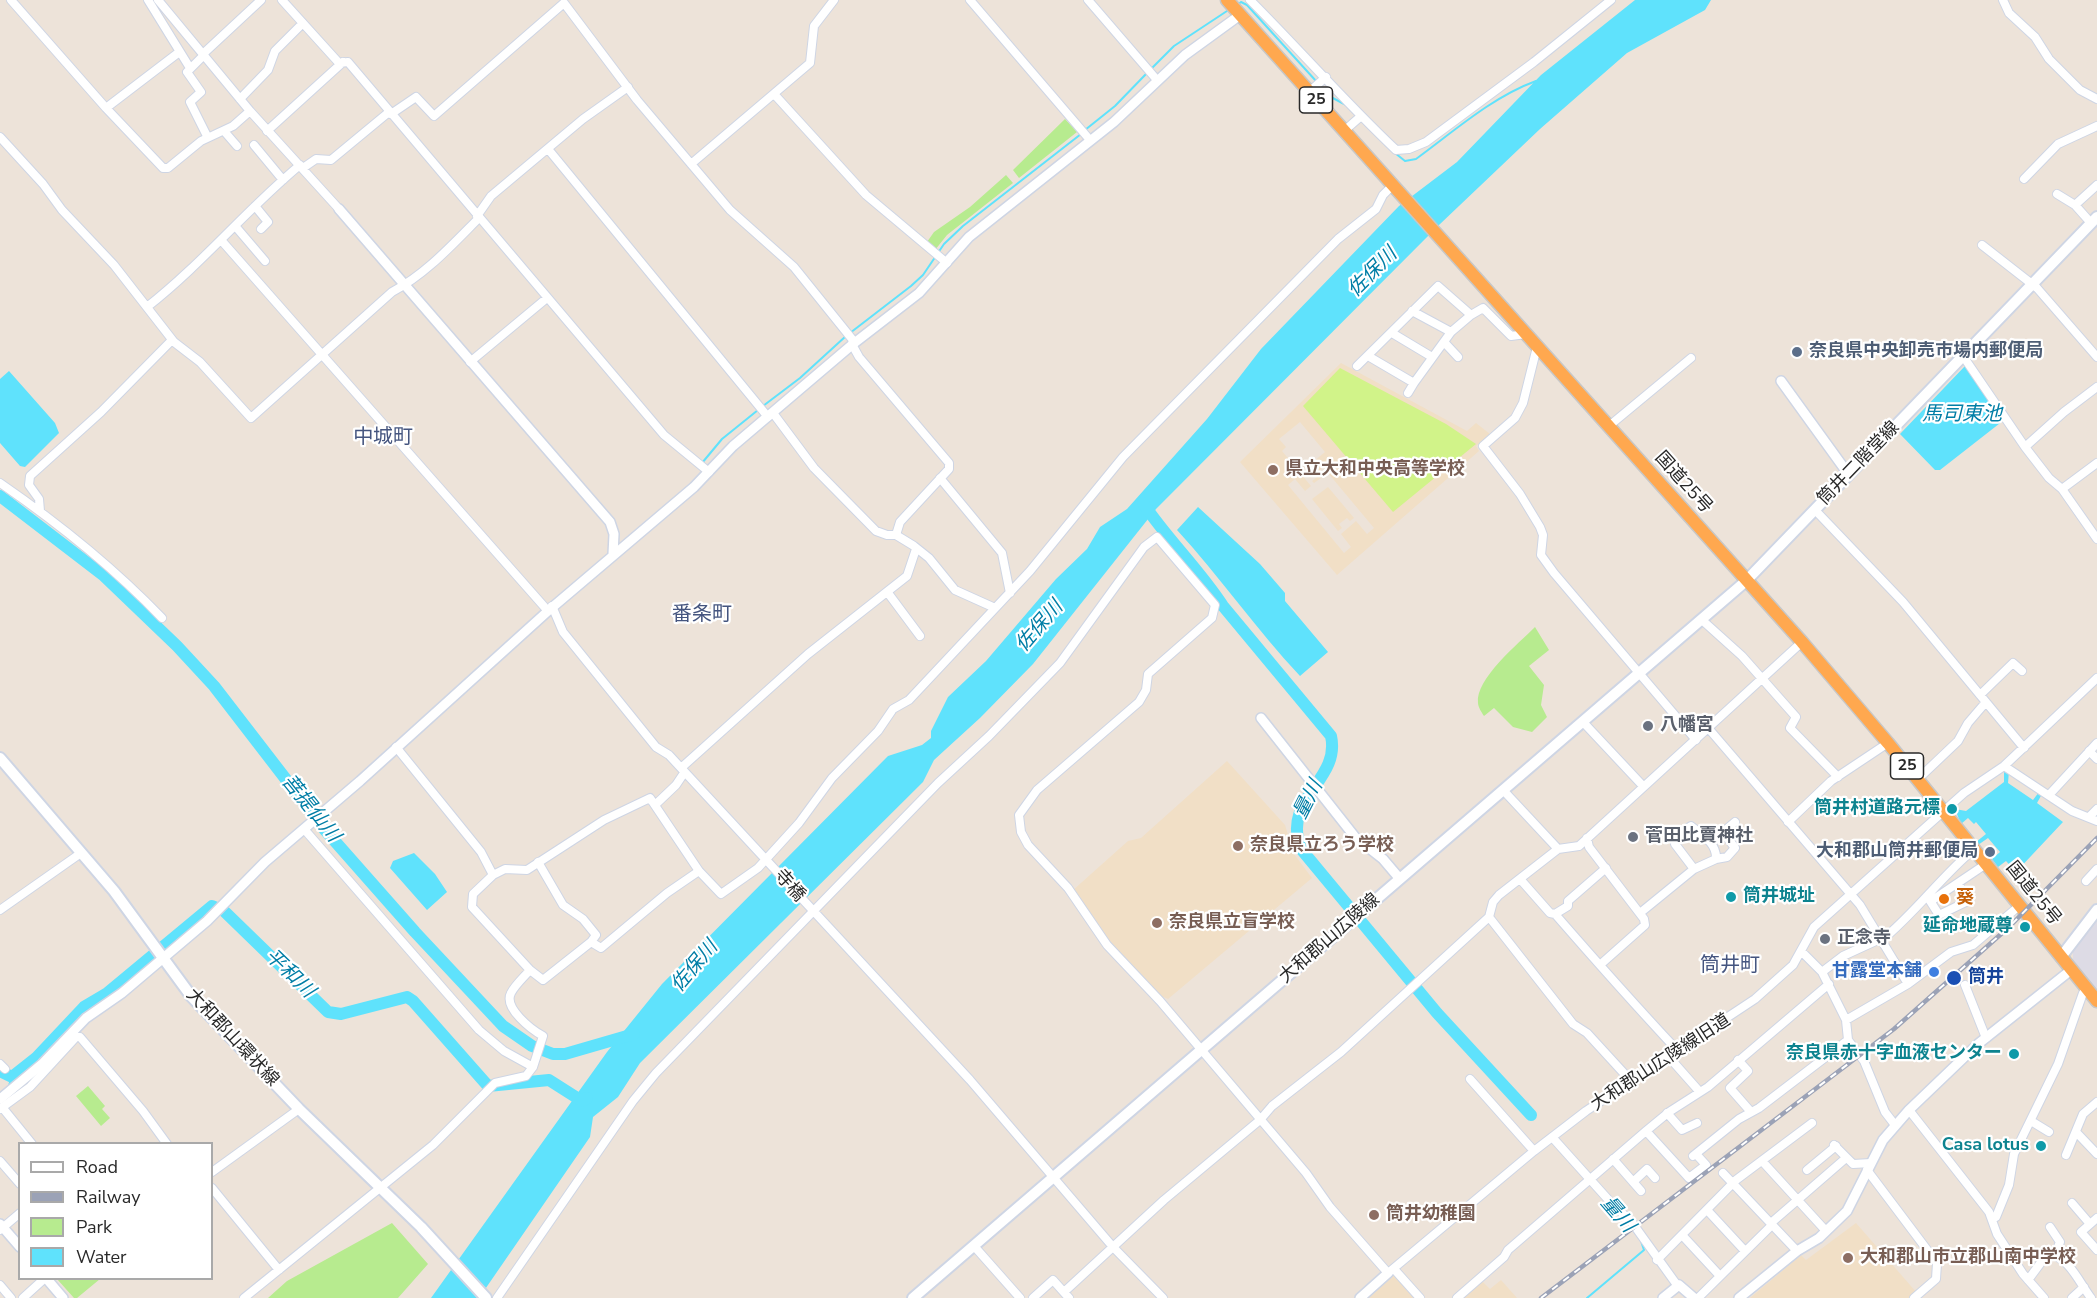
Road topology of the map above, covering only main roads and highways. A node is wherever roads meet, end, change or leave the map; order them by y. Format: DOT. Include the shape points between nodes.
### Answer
graph roads {
  1 [pos="1234,7"];
  2 [pos="2095,221"];
  3 [pos="1746,581"];
  4 [pos="0,758"];
  5 [pos="2097,910"];
  6 [pos="2061,957"];
  7 [pos="2097,1001"];
  8 [pos="486,1298"];
  9 [pos="913,1298"];
  1 -- 3 [label="highway, 国道25号 / 25"];
  2 -- 3 [label="main road, 筒井二階堂線"];
  3 -- 6 [label="highway, 国道25号 / 25" via="1888,743"];
  3 -- 9 [label="main road, 大和郡山広陵線"];
  4 -- 8 [label="main road, 大和郡山環状線" via="124,904 191,996"];
  5 -- 6 [label="main road"];
  6 -- 7 [label="highway, 国道25号 / 25"];
}
